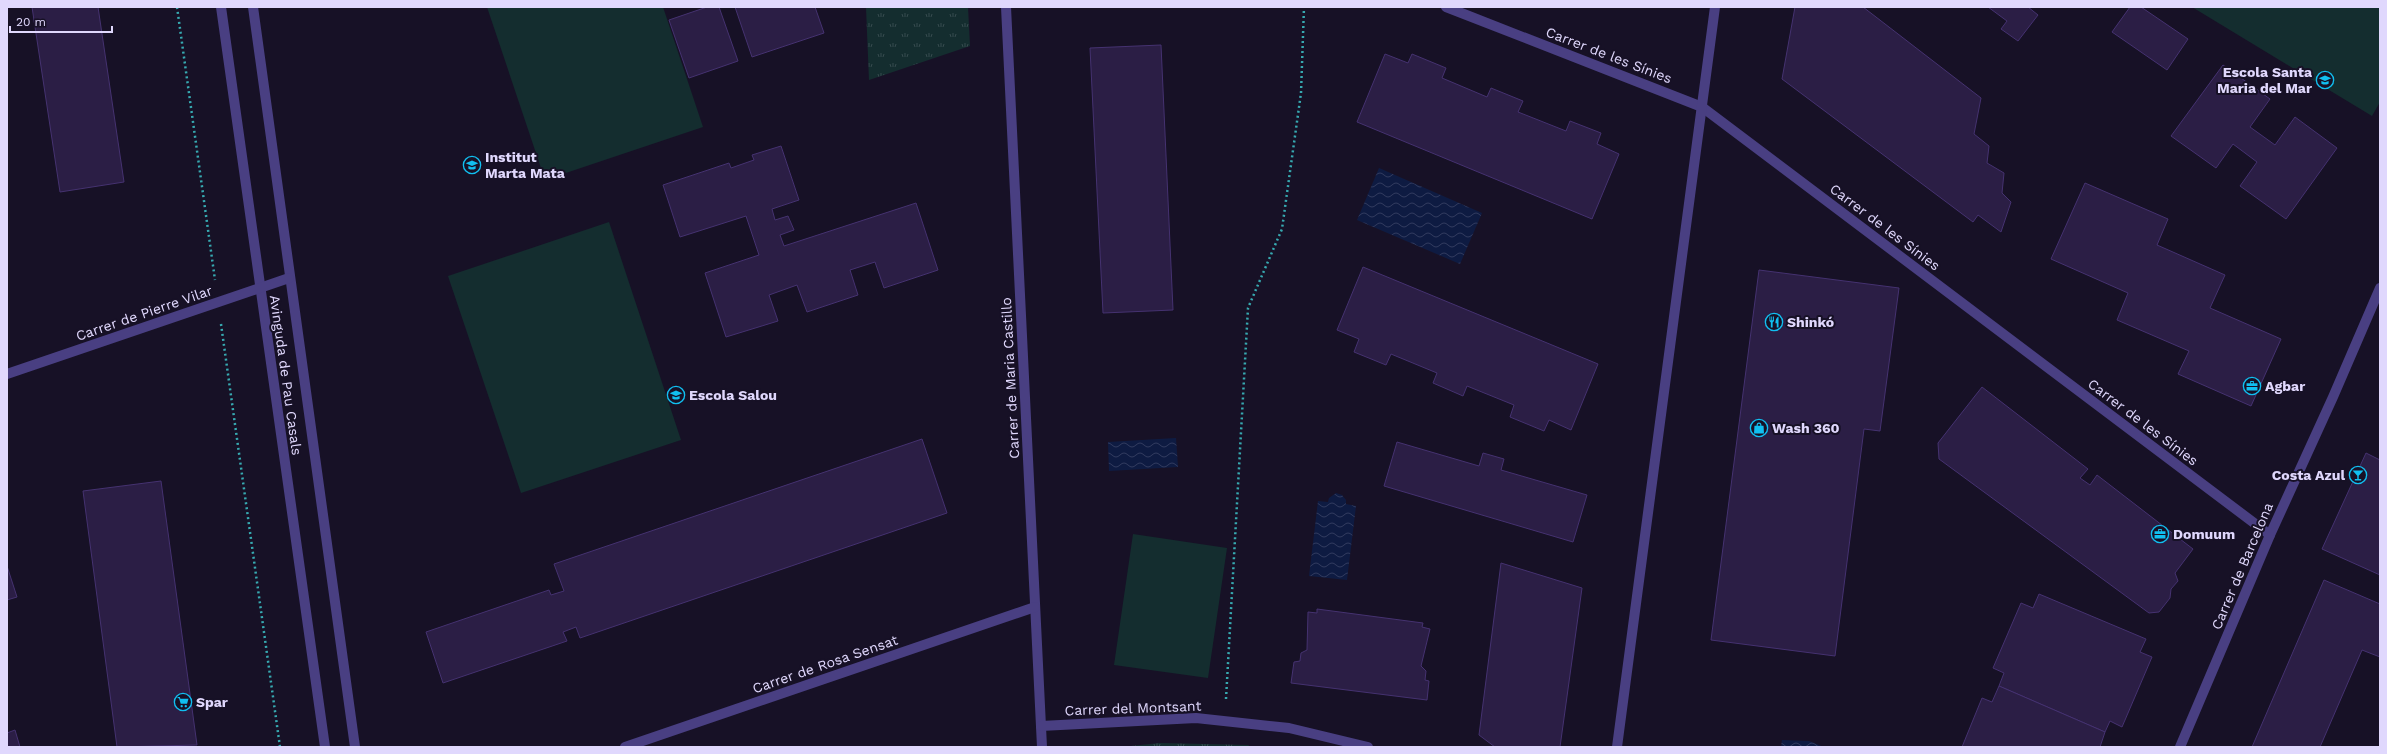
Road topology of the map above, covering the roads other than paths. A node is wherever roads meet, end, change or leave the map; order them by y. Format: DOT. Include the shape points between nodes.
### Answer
graph roads {
  1 [pos="221,7"];
  2 [pos="253,7"];
  3 [pos="1006,7"];
  4 [pos="1446,7"];
  5 [pos="1715,7"];
  6 [pos="1702,107"];
  7 [pos="289,278"];
  8 [pos="260,288"];
  9 [pos="2380,288"];
  10 [pos="7,374"];
  11 [pos="2270,535"];
  12 [pos="1035,607"];
  13 [pos="1041,726"];
  14 [pos="325,747"];
  15 [pos="355,747"];
  16 [pos="625,747"];
  17 [pos="1042,747"];
  18 [pos="1368,747"];
  19 [pos="1617,747"];
  20 [pos="2180,747"];
  1 -- 8 [label="street, Avinguda de Pau Casals"];
  2 -- 7 [label="street, Avinguda de Pau Casals"];
  3 -- 12 [label="street, Carrer de Maria Castillo"];
  4 -- 6 [label="street, Carrer de les Sínies"];
  5 -- 6 [label="street"];
  6 -- 11 [label="street, Carrer de les Sínies"];
  6 -- 19 [label="street"];
  7 -- 8 [label="street, Carrer de Pierre Vilar"];
  7 -- 15 [label="street, Avinguda de Pau Casals"];
  8 -- 10 [label="street, Carrer de Pierre Vilar"];
  8 -- 14 [label="street, Avinguda de Pau Casals"];
  9 -- 11 [label="street, Carrer de Barcelona"];
  11 -- 20 [label="street, Carrer de Barcelona"];
  12 -- 13 [label="street, Carrer de Maria Castillo"];
  12 -- 16 [label="street, Carrer de Rosa Sensat"];
  13 -- 17 [label="street, Carrer de Maria Castillo"];
  13 -- 18 [label="street, Carrer del Montsant" via="1196,718 1289,728"];
}
